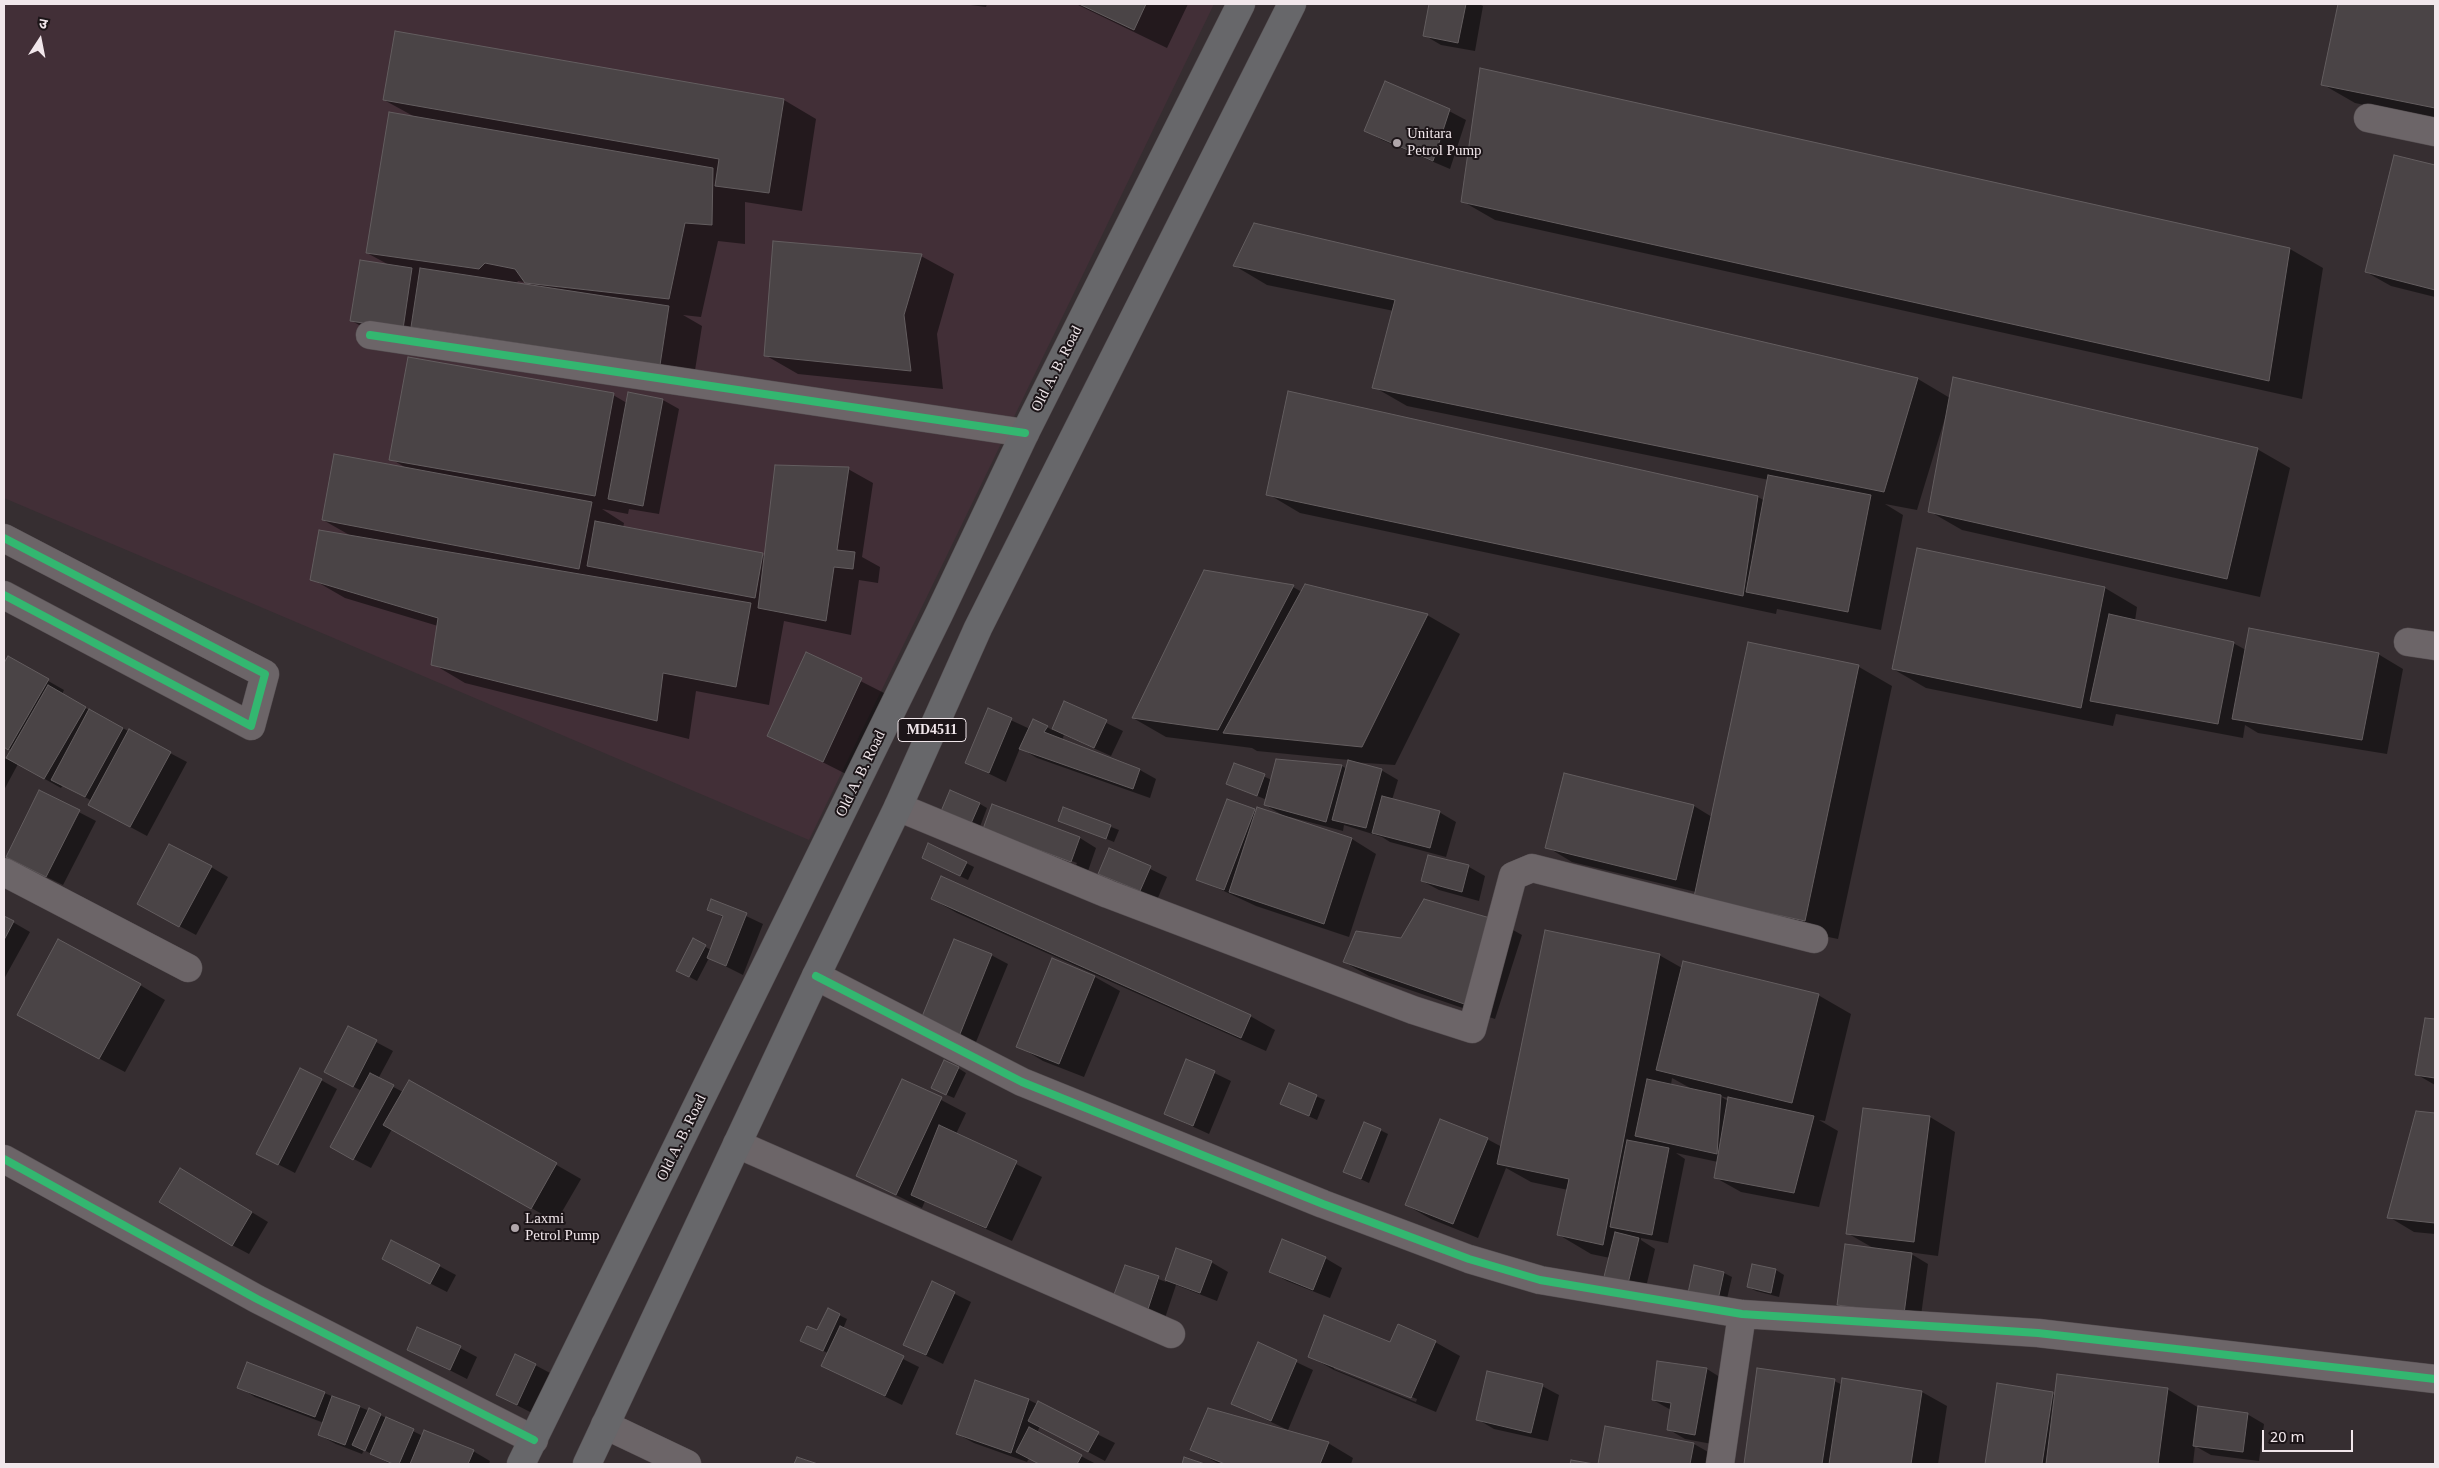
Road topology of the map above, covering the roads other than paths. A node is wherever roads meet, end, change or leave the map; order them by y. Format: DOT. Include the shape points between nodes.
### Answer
graph roads {
  1 [pos="1241,4"];
  2 [pos="1292,4"];
  3 [pos="2368,118"];
  4 [pos="2435,132"];
  5 [pos="370,335"];
  6 [pos="1025,433"];
  7 [pos="4,538"];
  8 [pos="4,595"];
  9 [pos="2408,642"];
  10 [pos="2435,646"];
  11 [pos="898,807"];
  12 [pos="4,872"];
  13 [pos="1814,939"];
  14 [pos="188,968"];
  15 [pos="816,976"];
  16 [pos="737,1144"];
  17 [pos="4,1159"];
  18 [pos="1742,1314"];
  19 [pos="1171,1334"];
  20 [pos="2435,1379"];
  21 [pos="605,1425"];
  22 [pos="534,1440"];
  23 [pos="521,1464"];
  24 [pos="588,1464"];
  25 [pos="687,1464"];
  26 [pos="1720,1464"];
  1 -- 6 [label="main road, Old A. B. Road / MD4511"];
  2 -- 11 [label="main road, MD4511" via="978,628"];
  3 -- 4 [label="street"];
  5 -- 6 [label="street"];
  6 -- 22 [label="main road, Old A. B. Road / MD4511" via="940,614"];
  7 -- 8 [label="street" via="265,674 251,726"];
  9 -- 10 [label="street"];
  11 -- 13 [label="street" via="1108,894 1413,1010 1472,1029 1513,876 1532,868"];
  11 -- 15 [label="main road, MD4511"];
  12 -- 14 [label="street"];
  15 -- 16 [label="main road, MD4511"];
  15 -- 18 [label="street" via="1022,1082 1469,1260 1540,1280"];
  16 -- 19 [label="street"];
  16 -- 21 [label="main road, MD4511"];
  17 -- 22 [label="street" via="257,1298"];
  18 -- 20 [label="street" via="2038,1332"];
  18 -- 26 [label="street"];
  21 -- 24 [label="main road, MD4511"];
  21 -- 25 [label="street"];
  22 -- 23 [label="main road, Old A. B. Road / MD4511"];
}
